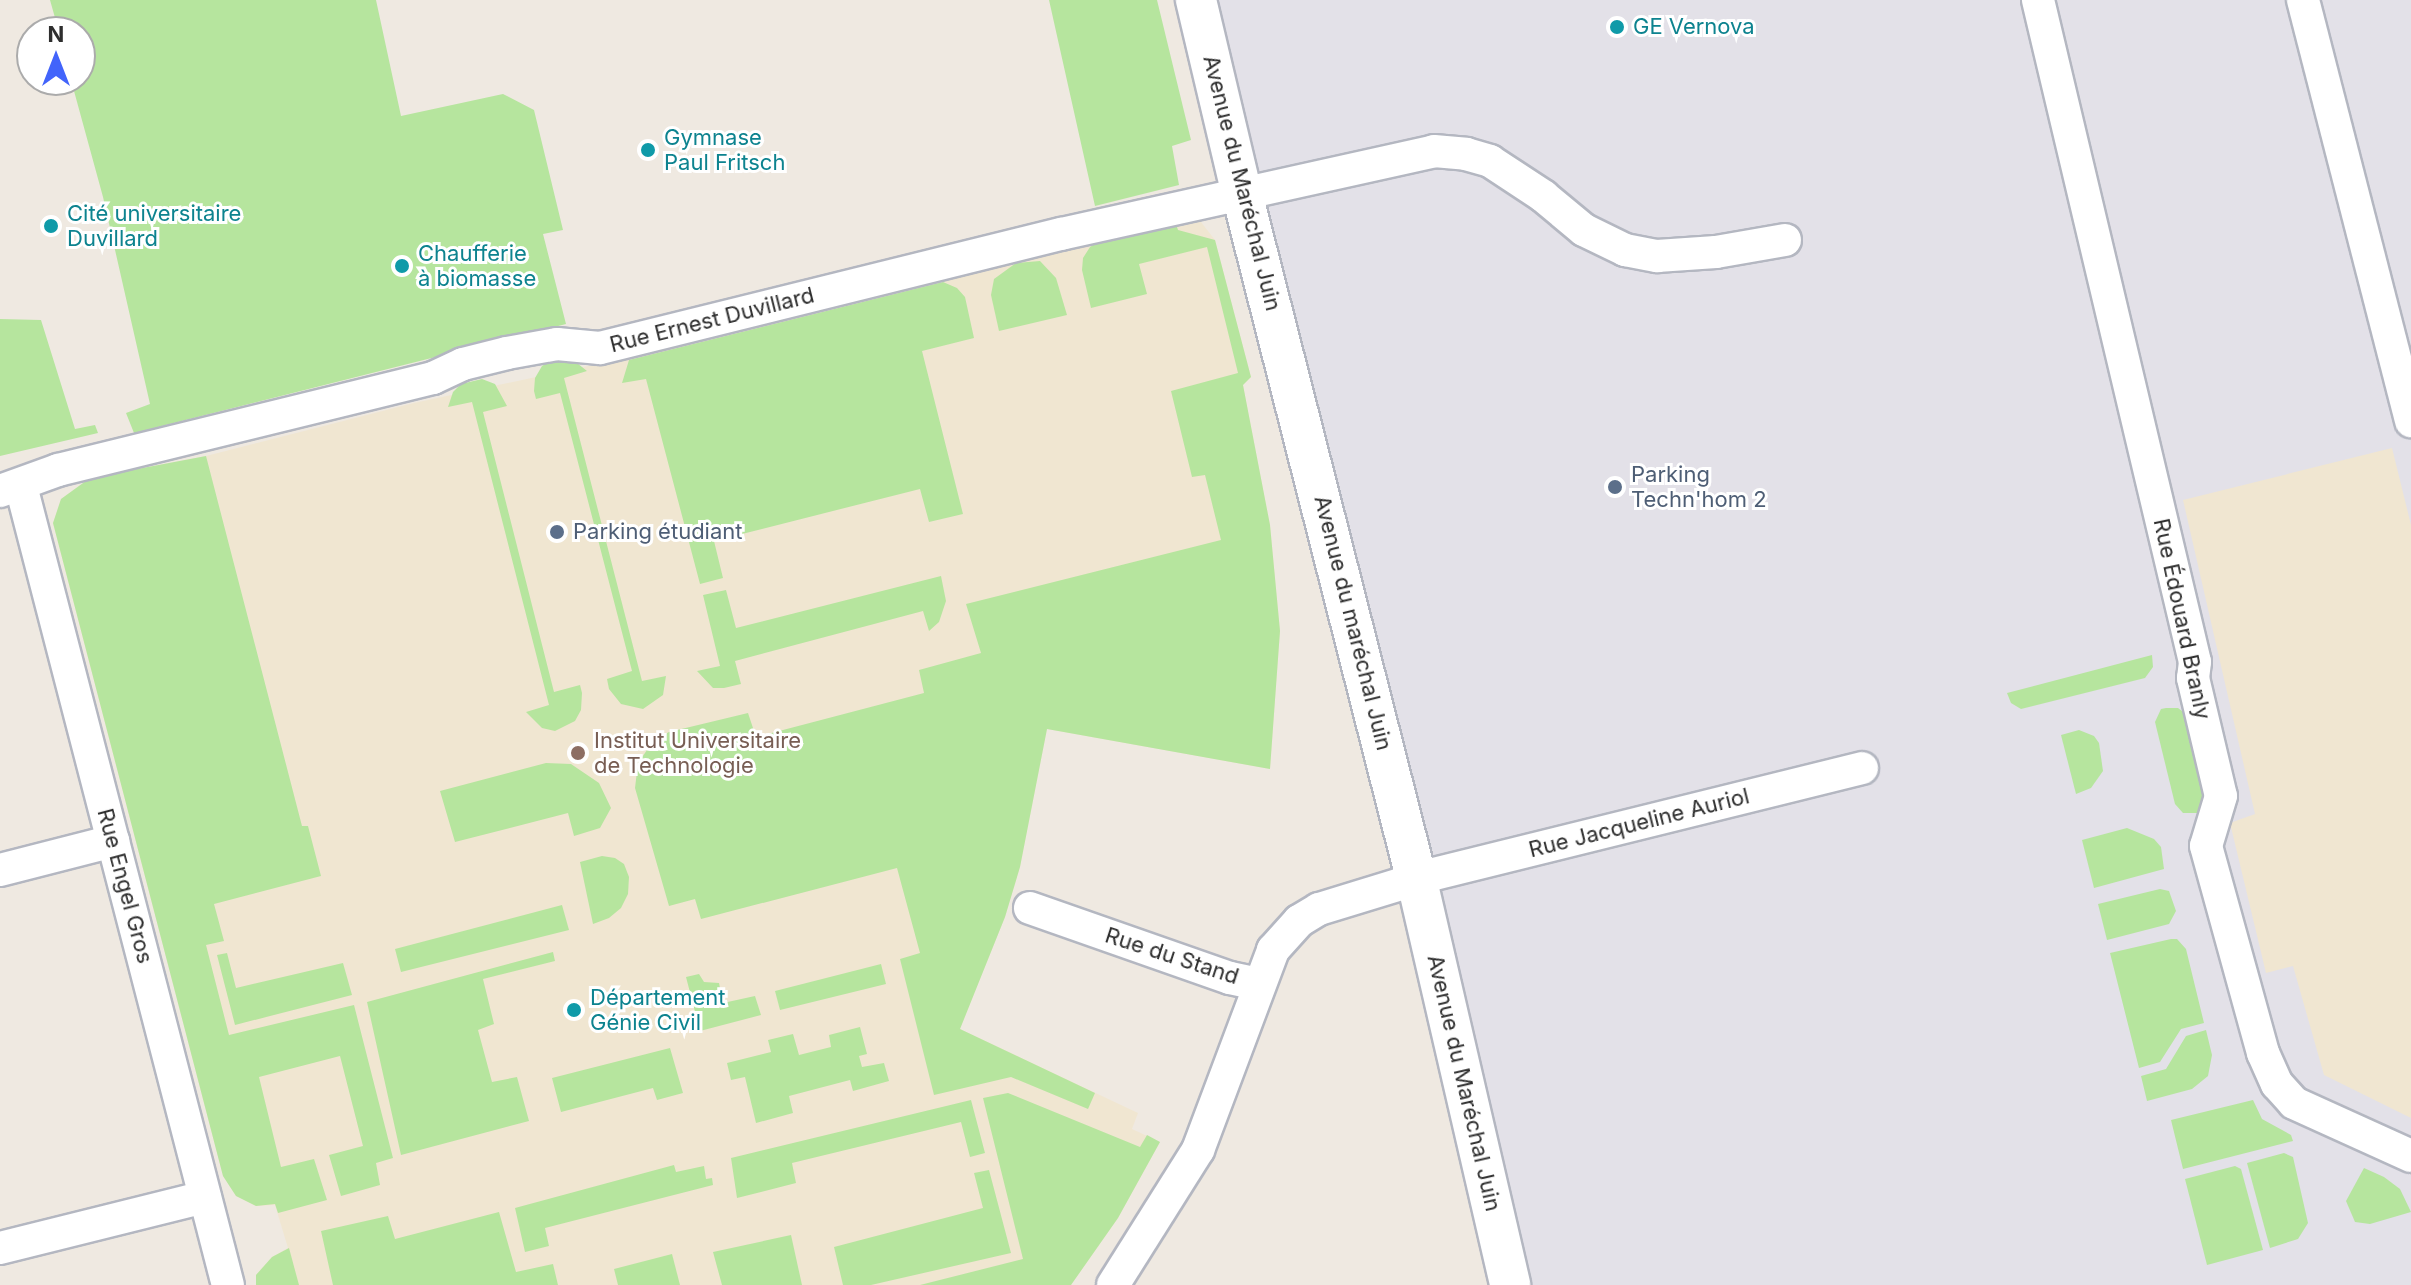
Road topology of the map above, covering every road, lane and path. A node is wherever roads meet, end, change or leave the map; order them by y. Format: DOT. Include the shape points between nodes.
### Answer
graph roads {
  1 [pos="1196,0"];
  2 [pos="2038,0"];
  3 [pos="2303,0"];
  4 [pos="1242,194"];
  5 [pos="1785,240"];
  6 [pos="1288,365"];
  7 [pos="2411,421"];
  8 [pos="11,489"];
  9 [pos="1862,768"];
  10 [pos="113,841"];
  11 [pos="0,870"];
  12 [pos="1417,881"];
  13 [pos="1030,908"];
  14 [pos="1259,984"];
  15 [pos="2411,1156"];
  16 [pos="205,1197"];
  17 [pos="0,1248"];
  18 [pos="228,1285"];
  19 [pos="1113,1285"];
  20 [pos="1510,1285"];
  1 -- 4 [label="street, Avenue du Maréchal Juin"];
  2 -- 15 [label="street, Rue Édouard Branly" via="2195,662 2193,678 2221,796 2206,846 2263,1053 2277,1084 2294,1103"];
  3 -- 7 [label="street"];
  4 -- 5 [label="street, Rue Ernest Duvillard" via="1434,151 1490,161 1584,230 1625,250 1657,256"];
  4 -- 6 [label="street, Avenue du Maréchal Juin"];
  4 -- 8 [label="street, Rue Ernest Duvillard" via="600,348 557,344 478,360 433,378 58,470"];
  6 -- 12 [label="street, Avenue du maréchal Juin"];
  8 -- 10 [label="street, Rue Engel Gros"];
  9 -- 12 [label="street, Rue Jacqueline Auriol"];
  10 -- 11 [label="street"];
  10 -- 16 [label="street, Rue Engel Gros"];
  12 -- 14 [label="street, Rue du Stand" via="1319,909 1299,921 1273,950"];
  12 -- 20 [label="street, Avenue du Maréchal Juin"];
  13 -- 14 [label="street, Rue du Stand"];
  14 -- 19 [label="street" via="1198,1150"];
  16 -- 17 [label="street"];
  16 -- 18 [label="street, Rue Engel Gros"];
}
